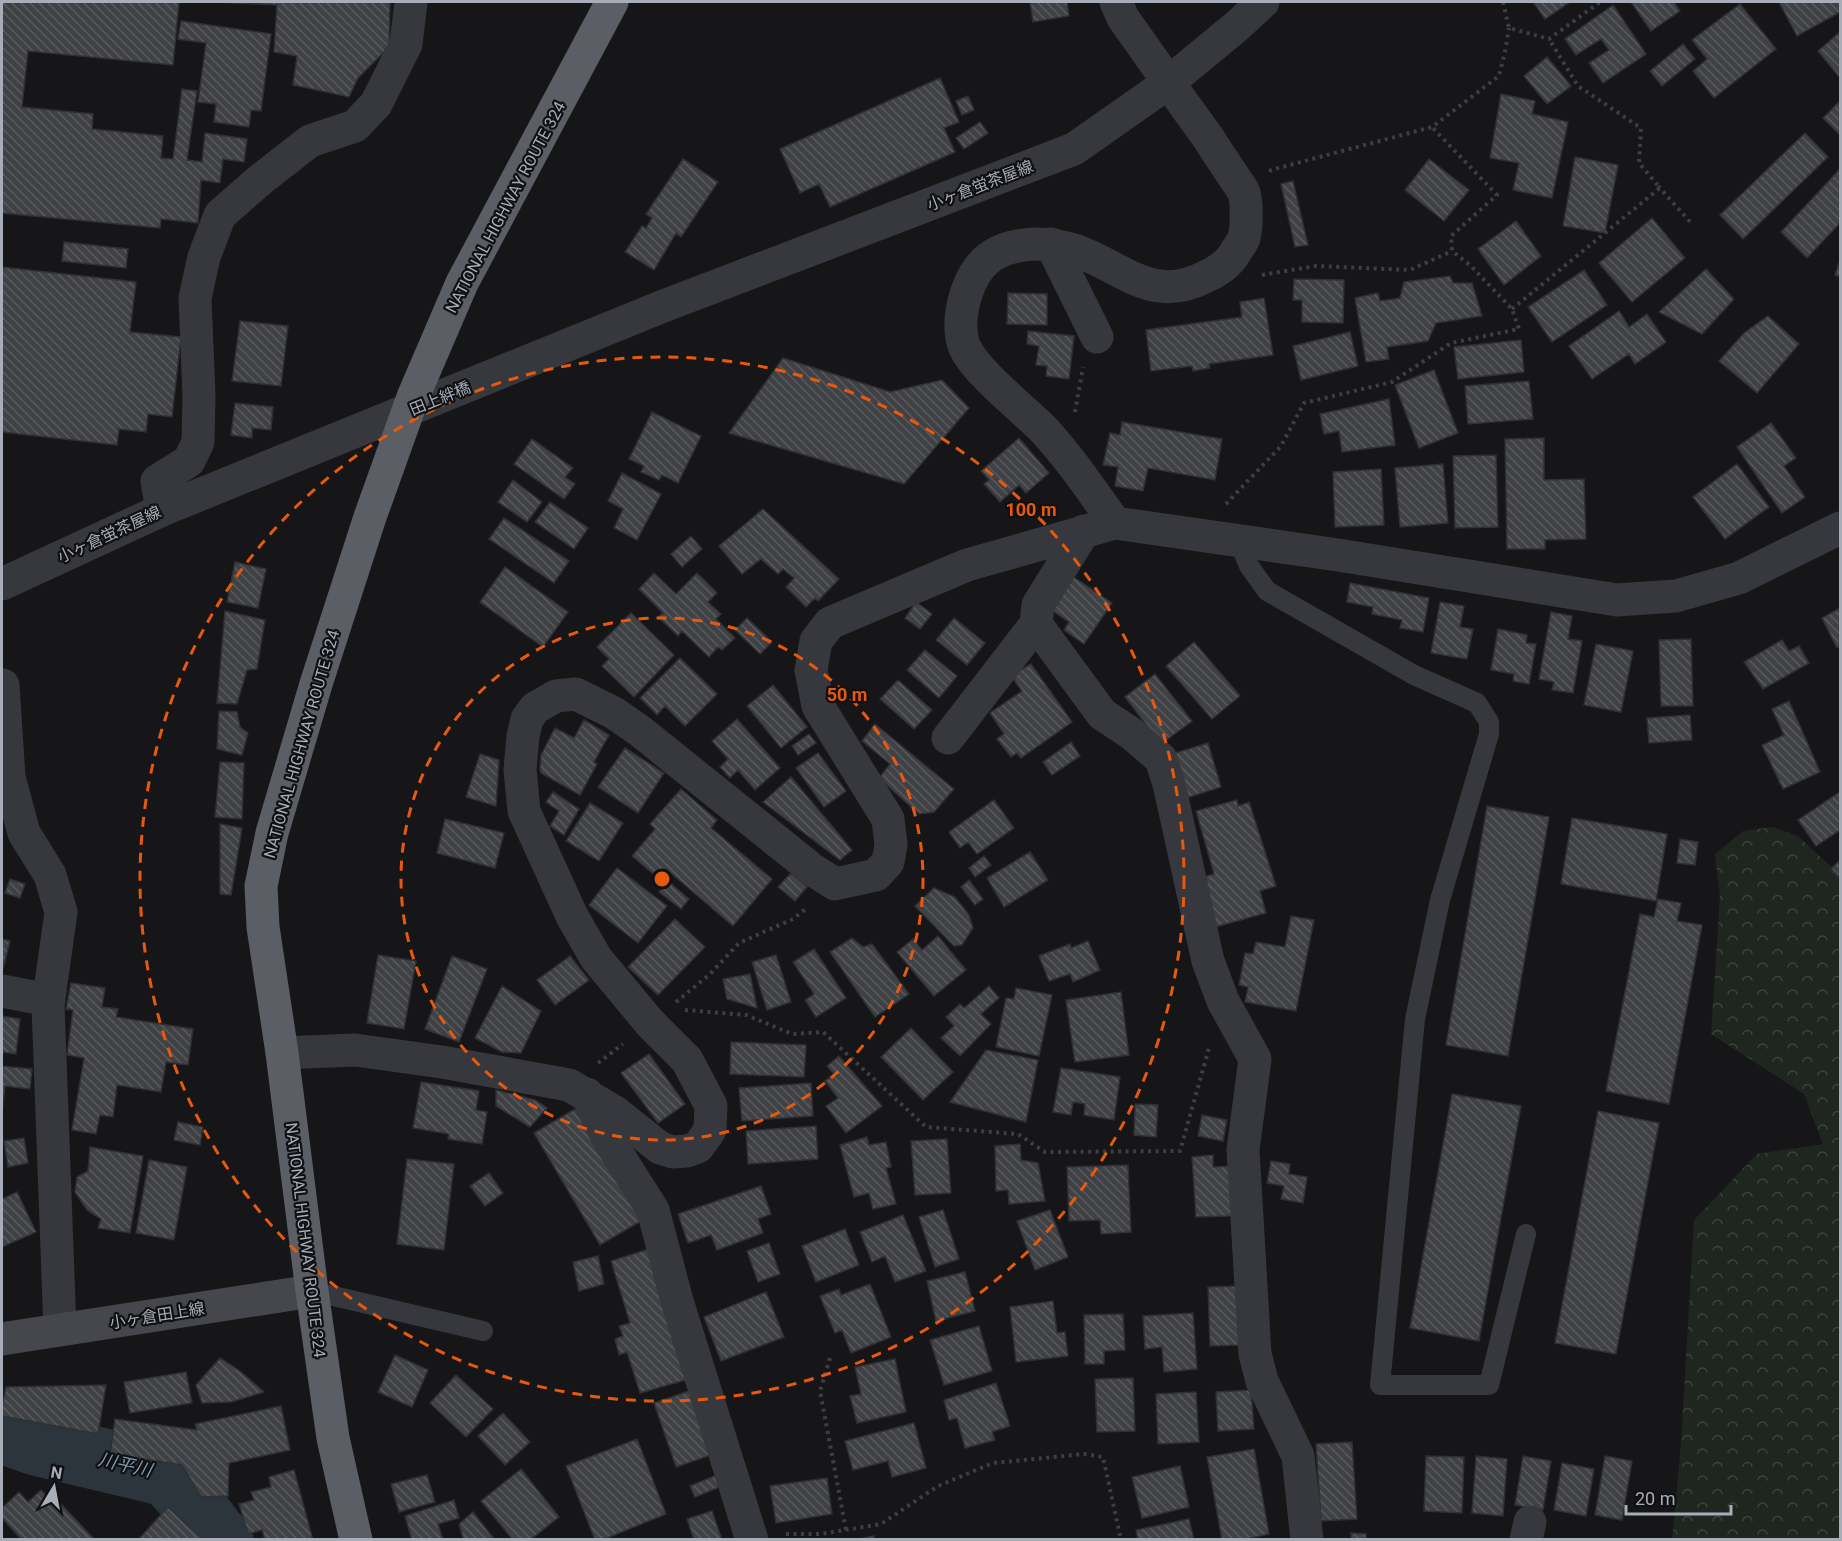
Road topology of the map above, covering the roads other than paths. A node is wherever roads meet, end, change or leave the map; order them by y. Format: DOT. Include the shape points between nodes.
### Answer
graph roads {
  1 [pos="411,2"];
  2 [pos="612,2"];
  3 [pos="1116,2"];
  4 [pos="1263,2"];
  5 [pos="1168,83"];
  6 [pos="1050,244"];
  7 [pos="661,308"];
  8 [pos="1097,337"];
  9 [pos="219,488"];
  10 [pos="162,510"];
  11 [pos="1115,523"];
  12 [pos="1840,528"];
  13 [pos="1084,531"];
  14 [pos="1239,542"];
  15 [pos="2,584"];
  16 [pos="1036,624"];
  17 [pos="3,685"];
  18 [pos="948,738"];
  19 [pos="2,991"];
  20 [pos="49,1000"];
  21 [pos="282,1053"];
  22 [pos="578,1090"];
  23 [pos="1526,1234"];
  24 [pos="312,1291"];
  25 [pos="60,1330"];
  26 [pos="483,1331"];
  27 [pos="2,1339"];
  28 [pos="751,1536"];
  29 [pos="356,1539"];
  30 [pos="1307,1539"];
  1 -- 10 [label="street" via="406,44 375,104 355,126 310,141 220,215 204,257 195,298 198,442 189,461 157,481"];
  2 -- 21 [label="highway, NATIONAL HIGHWAY ROUTE 324" via="462,284 413,397 320,673 272,833 261,886 263,927"];
  3 -- 5 [label="street"];
  4 -- 5 [label="street, 小ヶ倉蛍茶屋線"];
  5 -- 6 [label="street" via="1244,192 1244,238 1232,258 1200,280 1161,287 1140,282 1077,251"];
  5 -- 7 [label="street, 小ヶ倉蛍茶屋線" via="1074,149"];
  6 -- 8 [label="street"];
  6 -- 11 [label="street" via="1031,243 994,253 976,270 963,308 961,329 965,348 981,370 1065,454"];
  7 -- 9 [label="street, 田上絆橋"];
  9 -- 10 [label="street, 小ヶ倉蛍茶屋線"];
  10 -- 15 [label="street, 小ヶ倉蛍茶屋線"];
  11 -- 13 [label="street"];
  11 -- 14 [label="street"];
  12 -- 14 [label="street" via="1739,578 1676,596 1617,600"];
  13 -- 16 [label="street" via="1038,605"];
  13 -- 22 [label="street" via="967,565 830,623 816,641 811,670 818,706 888,819 888,862 876,875 835,884 640,731 576,694 556,696 535,708 523,735 520,770 524,811 572,916 596,958 687,1060 711,1106 710,1130 698,1147 673,1152 660,1148 615,1112"];
  14 -- 23 [label="lane" via="1267,591 1414,675 1477,703 1489,723 1440,900 1415,1019 1380,1385 1489,1385"];
  16 -- 18 [label="street"];
  16 -- 30 [label="street" via="1102,714 1161,759 1208,961 1223,1001 1255,1059 1243,1150 1255,1354 1262,1381 1298,1456"];
  17 -- 20 [label="street" via="9,777 24,833 50,875 61,912"];
  19 -- 20 [label="street"];
  20 -- 25 [label="street"];
  21 -- 22 [label="street" via="355,1050 442,1062"];
  21 -- 24 [label="highway, NATIONAL HIGHWAY ROUTE 324"];
  22 -- 28 [label="street" via="653,1210 677,1301"];
  24 -- 25 [label="main road, 小ヶ倉田上線"];
  24 -- 26 [label="lane"];
  24 -- 29 [label="highway, NATIONAL HIGHWAY ROUTE 324" via="333,1438"];
  25 -- 27 [label="main road, 小ヶ倉田上線"];
}
